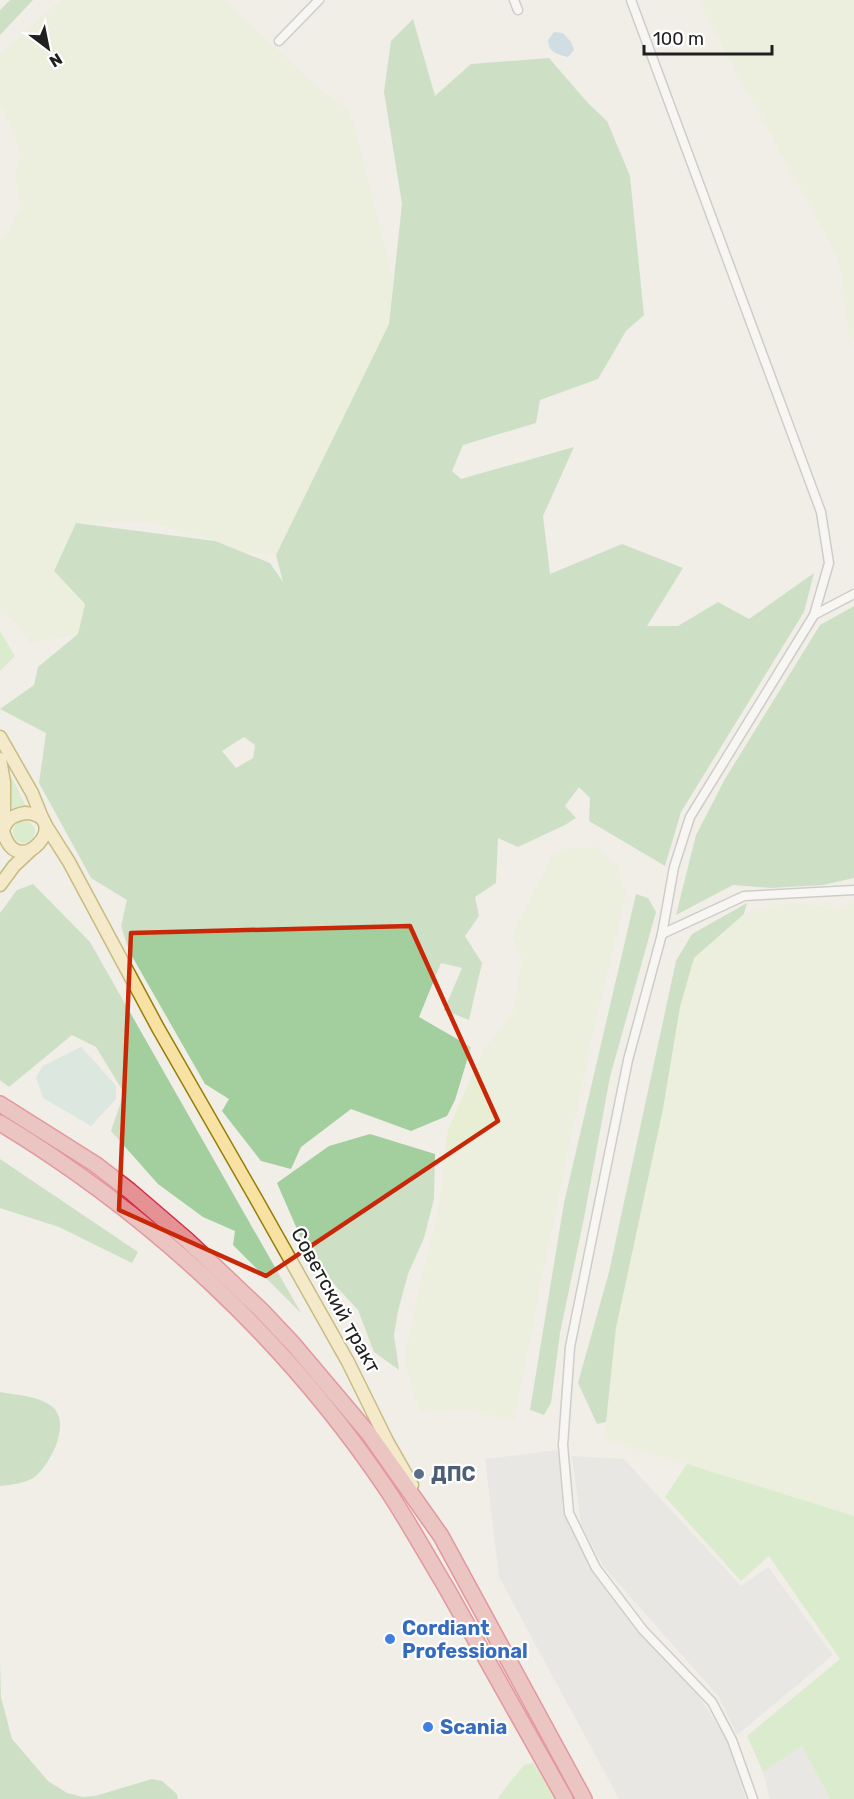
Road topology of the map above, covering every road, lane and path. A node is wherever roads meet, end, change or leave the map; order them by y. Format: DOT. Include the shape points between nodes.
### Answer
graph roads {
  1 [pos="319,0"];
  2 [pos="514,0"];
  3 [pos="631,0"];
  4 [pos="518,10"];
  5 [pos="279,40"];
  6 [pos="854,594"];
  7 [pos="814,615"];
  8 [pos="0,737"];
  9 [pos="0,759"];
  10 [pos="44,822"];
  11 [pos="2,832"];
  12 [pos="32,849"];
  13 [pos="0,850"];
  14 [pos="0,885"];
  15 [pos="854,890"];
  16 [pos="662,934"];
  17 [pos="0,1104"];
  18 [pos="0,1123"];
  19 [pos="441,1536"];
  20 [pos="565,1799"];
  21 [pos="584,1799"];
  22 [pos="753,1799"];
  1 -- 5 [label="street"];
  2 -- 4 [label="street"];
  3 -- 7 [label="street" via="821,512 829,563"];
  6 -- 7 [label="street"];
  7 -- 16 [label="street" via="690,817 674,867"];
  8 -- 10 [label="main road, Советский тракт"];
  9 -- 11 [label="main road" via="4,782"];
  10 -- 11 [label="main road" via="25,813 10,818"];
  10 -- 12 [label="main road" via="44,837"];
  10 -- 19 [label="main road, Советский тракт" via="348,1362"];
  11 -- 12 [label="main road" via="16,850"];
  11 -- 13 [label="main road"];
  12 -- 14 [label="main road"];
  15 -- 16 [label="street" via="744,896"];
  16 -- 22 [label="street" via="627,1060 570,1347 563,1445 569,1513 609,1586 643,1630 712,1702 732,1740"];
  17 -- 19 [label="highway" via="130,1191 261,1310 369,1434"];
  18 -- 20 [label="highway" via="116,1202 175,1252 274,1347 333,1415 388,1490"];
  19 -- 21 [label="highway, Советский тракт"];
}
